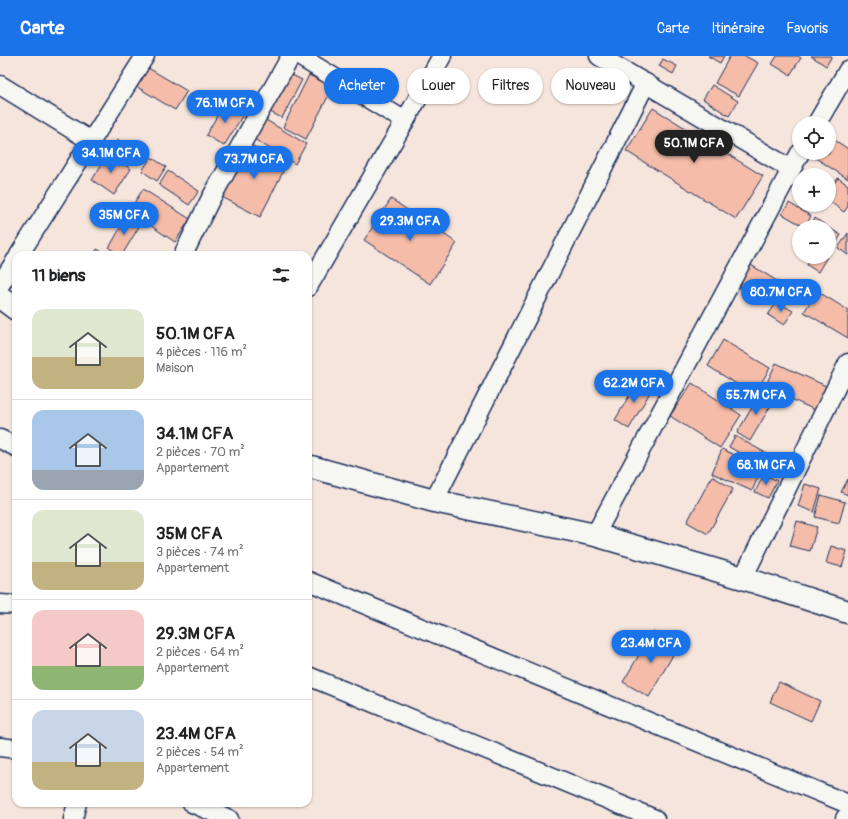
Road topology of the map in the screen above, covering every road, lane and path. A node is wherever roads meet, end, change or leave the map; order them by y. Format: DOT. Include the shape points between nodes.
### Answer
graph roads {
  1 [pos="145,56"];
  2 [pos="291,56"];
  3 [pos="299,56"];
  4 [pos="442,56"];
  5 [pos="599,56"];
  6 [pos="848,70"];
  7 [pos="646,83"];
  8 [pos="0,85"];
  9 [pos="821,116"];
  10 [pos="406,121"];
  11 [pos="91,141"];
  12 [pos="796,160"];
  13 [pos="791,169"];
  14 [pos="22,251"];
  15 [pos="185,251"];
  16 [pos="12,266"];
  17 [pos="312,280"];
  18 [pos="0,285"];
  19 [pos="0,297"];
  20 [pos="12,306"];
  21 [pos="848,362"];
  22 [pos="843,383"];
  23 [pos="0,440"];
  24 [pos="12,445"];
  25 [pos="312,467"];
  26 [pos="434,501"];
  27 [pos="595,535"];
  28 [pos="743,578"];
  29 [pos="312,583"];
  30 [pos="0,604"];
  31 [pos="12,605"];
  32 [pos="848,612"];
  33 [pos="312,678"];
  34 [pos="0,747"];
  35 [pos="12,748"];
  36 [pos="848,804"];
  37 [pos="76,807"];
  38 [pos="201,807"];
  39 [pos="73,819"];
  40 [pos="229,819"];
  41 [pos="655,819"];
  1 -- 11 [label="street"];
  2 -- 15 [label="street" via="210,200"];
  3 -- 10 [label="street"];
  4 -- 10 [label="street"];
  5 -- 7 [label="street"];
  6 -- 9 [label="street"];
  7 -- 13 [label="street"];
  7 -- 26 [label="street"];
  8 -- 11 [label="street"];
  10 -- 17 [label="street"];
  11 -- 14 [label="street"];
  12 -- 13 [label="street"];
  13 -- 27 [label="street"];
  16 -- 18 [label="street"];
  19 -- 20 [label="main road"];
  21 -- 22 [label="street"];
  22 -- 28 [label="street"];
  23 -- 24 [label="street"];
  25 -- 26 [label="main road"];
  26 -- 27 [label="main road"];
  27 -- 28 [label="main road"];
  28 -- 32 [label="main road"];
  29 -- 36 [label="street"];
  30 -- 31 [label="street"];
  33 -- 41 [label="street"];
  34 -- 35 [label="street"];
  37 -- 39 [label="street"];
  38 -- 40 [label="street"];
}
